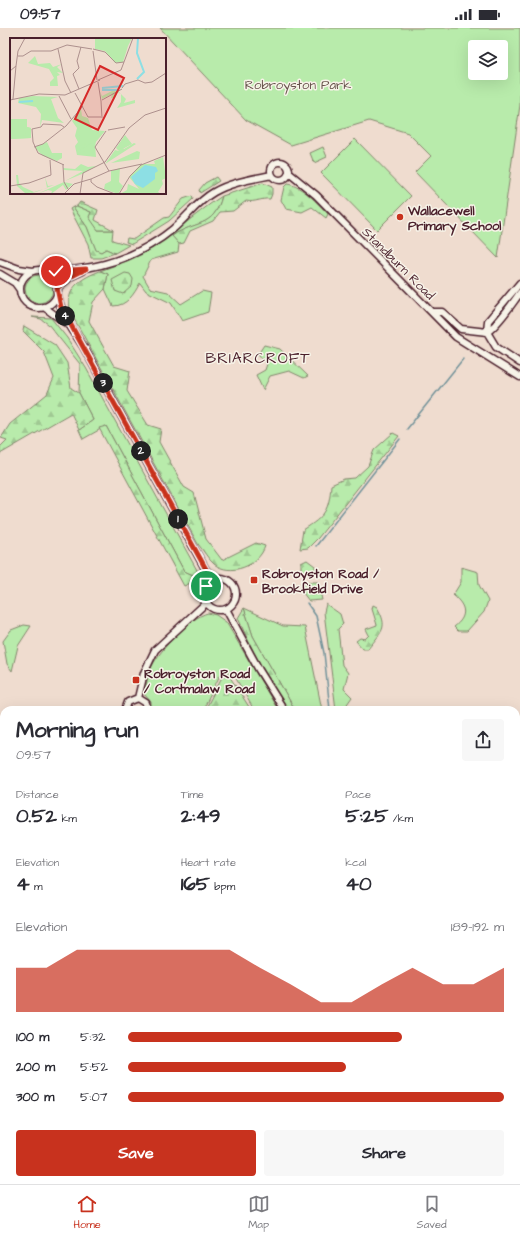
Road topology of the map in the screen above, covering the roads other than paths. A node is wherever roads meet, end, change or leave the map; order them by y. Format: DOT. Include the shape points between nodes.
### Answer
graph roads {
  1 [pos="289,173"];
  2 [pos="272,174"];
  3 [pos="0,262"];
  4 [pos="86,269"];
  5 [pos="33,271"];
  6 [pos="43,271"];
  7 [pos="0,274"];
  8 [pos="520,282"];
  9 [pos="57,289"];
  10 [pos="20,290"];
  11 [pos="520,293"];
  12 [pos="44,307"];
  13 [pos="432,312"];
  14 [pos="70,326"];
  15 [pos="487,332"];
  16 [pos="520,362"];
  17 [pos="520,377"];
  18 [pos="212,580"];
  19 [pos="206,603"];
  20 [pos="226,609"];
  21 [pos="138,698"];
  22 [pos="126,706"];
  23 [pos="147,706"];
  24 [pos="282,706"];
  1 -- 2 [label="street" via="279,180 273,178"];
  1 -- 2 [label="street" via="289,168 282,162 273,165"];
  1 -- 13 [label="street, Standburn Road" via="316,195"];
  2 -- 4 [label="street" via="214,192 172,229 148,245 126,257"];
  3 -- 5 [label="street"];
  4 -- 6 [label="street"];
  4 -- 9 [label="street" via="70,277"];
  5 -- 6 [label="street"];
  5 -- 10 [label="street" via="24,278"];
  6 -- 9 [label="street" via="54,278"];
  7 -- 10 [label="street" via="15,282"];
  8 -- 15 [label="street" via="488,321"];
  9 -- 12 [label="street" via="55,299"];
  9 -- 14 [label="street" via="60,304"];
  10 -- 12 [label="street" via="27,303 34,307"];
  11 -- 15 [label="street" via="495,327"];
  12 -- 14 [label="street"];
  13 -- 15 [label="street, Standburn Road" via="442,312 461,328"];
  13 -- 17 [label="street" via="456,337"];
  14 -- 18 [label="street"];
  15 -- 16 [label="street" via="496,347"];
  18 -- 19 [label="street" via="206,586"];
  18 -- 20 [label="street" via="228,580 234,587 236,595 233,604"];
  19 -- 20 [label="street" via="214,609"];
  19 -- 21 [label="street" via="155,650 144,673"];
  20 -- 24 [label="street"];
  21 -- 22 [label="street" via="128,702"];
  21 -- 23 [label="street"];
}
